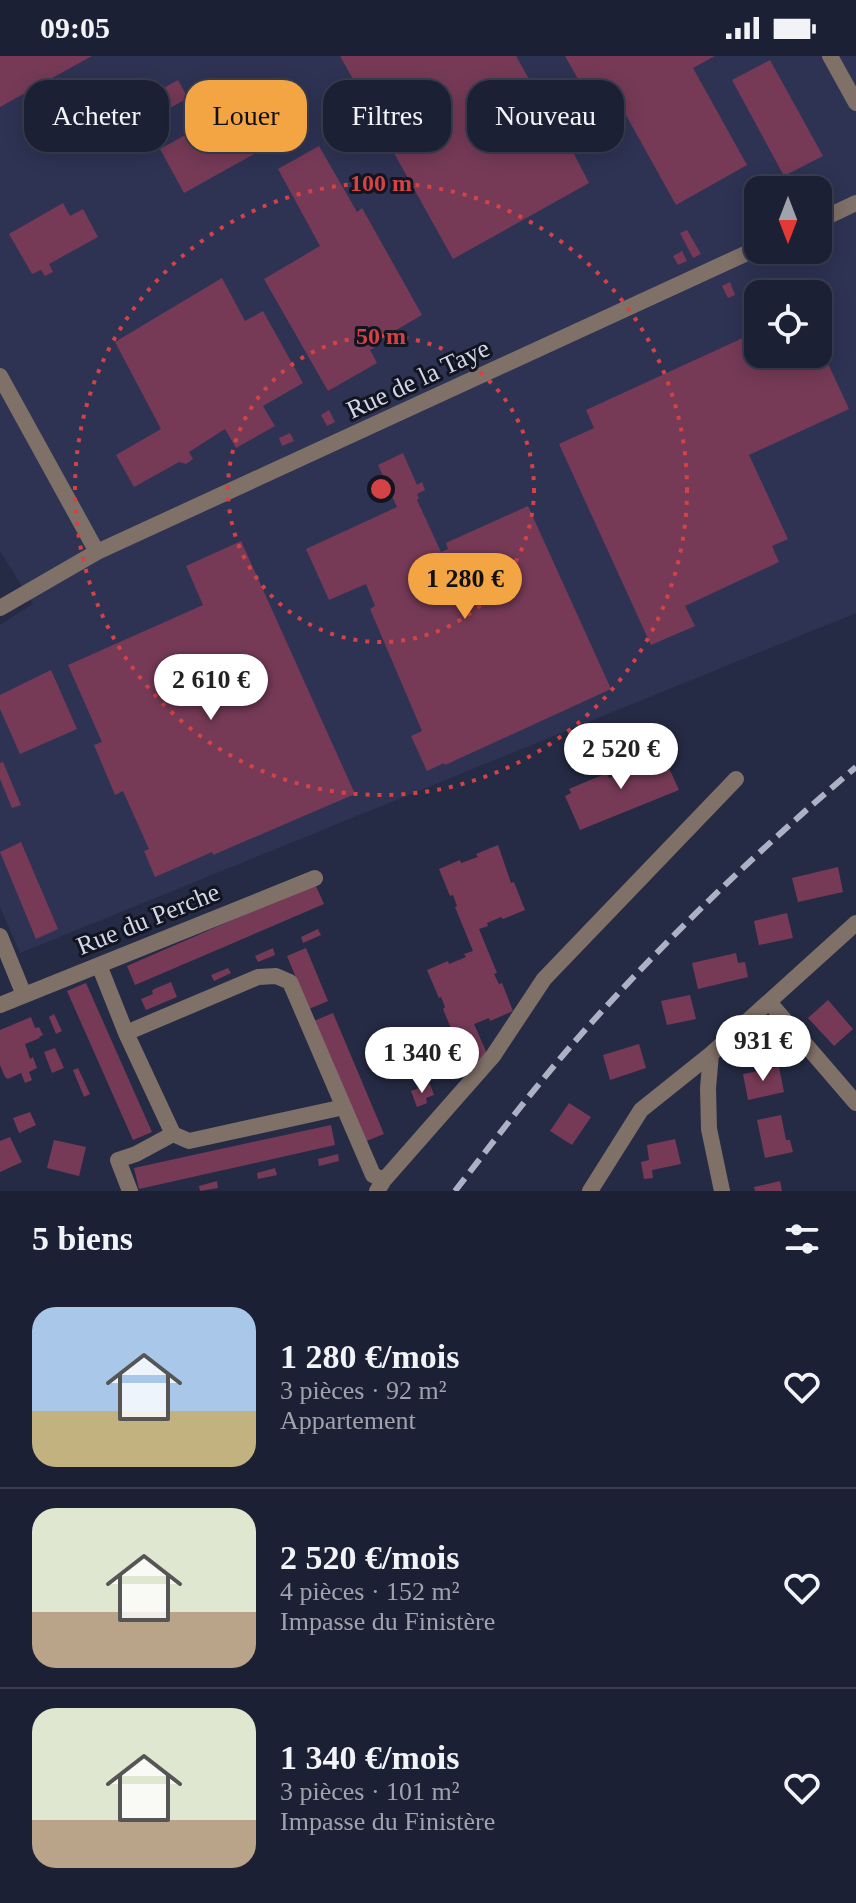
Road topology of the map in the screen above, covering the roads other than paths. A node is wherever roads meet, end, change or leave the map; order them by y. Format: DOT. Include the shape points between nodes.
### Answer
graph roads {
  1 [pos="830,56"];
  2 [pos="856,103"];
  3 [pos="856,203"];
  4 [pos="832,214"];
  5 [pos="744,254"];
  6 [pos="0,376"];
  7 [pos="97,552"];
  8 [pos="0,608"];
  9 [pos="736,779"];
  10 [pos="315,878"];
  11 [pos="856,923"];
  12 [pos="0,936"];
  13 [pos="99,965"];
  14 [pos="24,995"];
  15 [pos="769,1002"];
  16 [pos="0,1005"];
  17 [pos="126,1033"];
  18 [pos="711,1054"];
  19 [pos="856,1103"];
  20 [pos="344,1107"];
  21 [pos="173,1134"];
  22 [pos="380,1186"];
  23 [pos="130,1191"];
  24 [pos="590,1191"];
  25 [pos="722,1191"];
  1 -- 2 [label="street"];
  3 -- 4 [label="street"];
  5 -- 7 [label="street, Rue de la Taye"];
  6 -- 7 [label="street"];
  7 -- 8 [label="street, Rue de la Taye"];
  9 -- 22 [label="street" via="544,979 493,1056"];
  10 -- 13 [label="street, Rue du Perche"];
  11 -- 15 [label="street"];
  12 -- 14 [label="street"];
  13 -- 14 [label="street, Rue du Perche"];
  13 -- 17 [label="street"];
  14 -- 16 [label="street, Rue du Perche"];
  15 -- 18 [label="street"];
  15 -- 19 [label="street"];
  17 -- 20 [label="street" via="258,977 276,976 290,982"];
  17 -- 21 [label="street"];
  18 -- 24 [label="street" via="641,1110"];
  18 -- 25 [label="street" via="709,1129"];
  20 -- 21 [label="street" via="189,1141"];
  20 -- 22 [label="street"];
  21 -- 23 [label="street" via="118,1160"];
}
